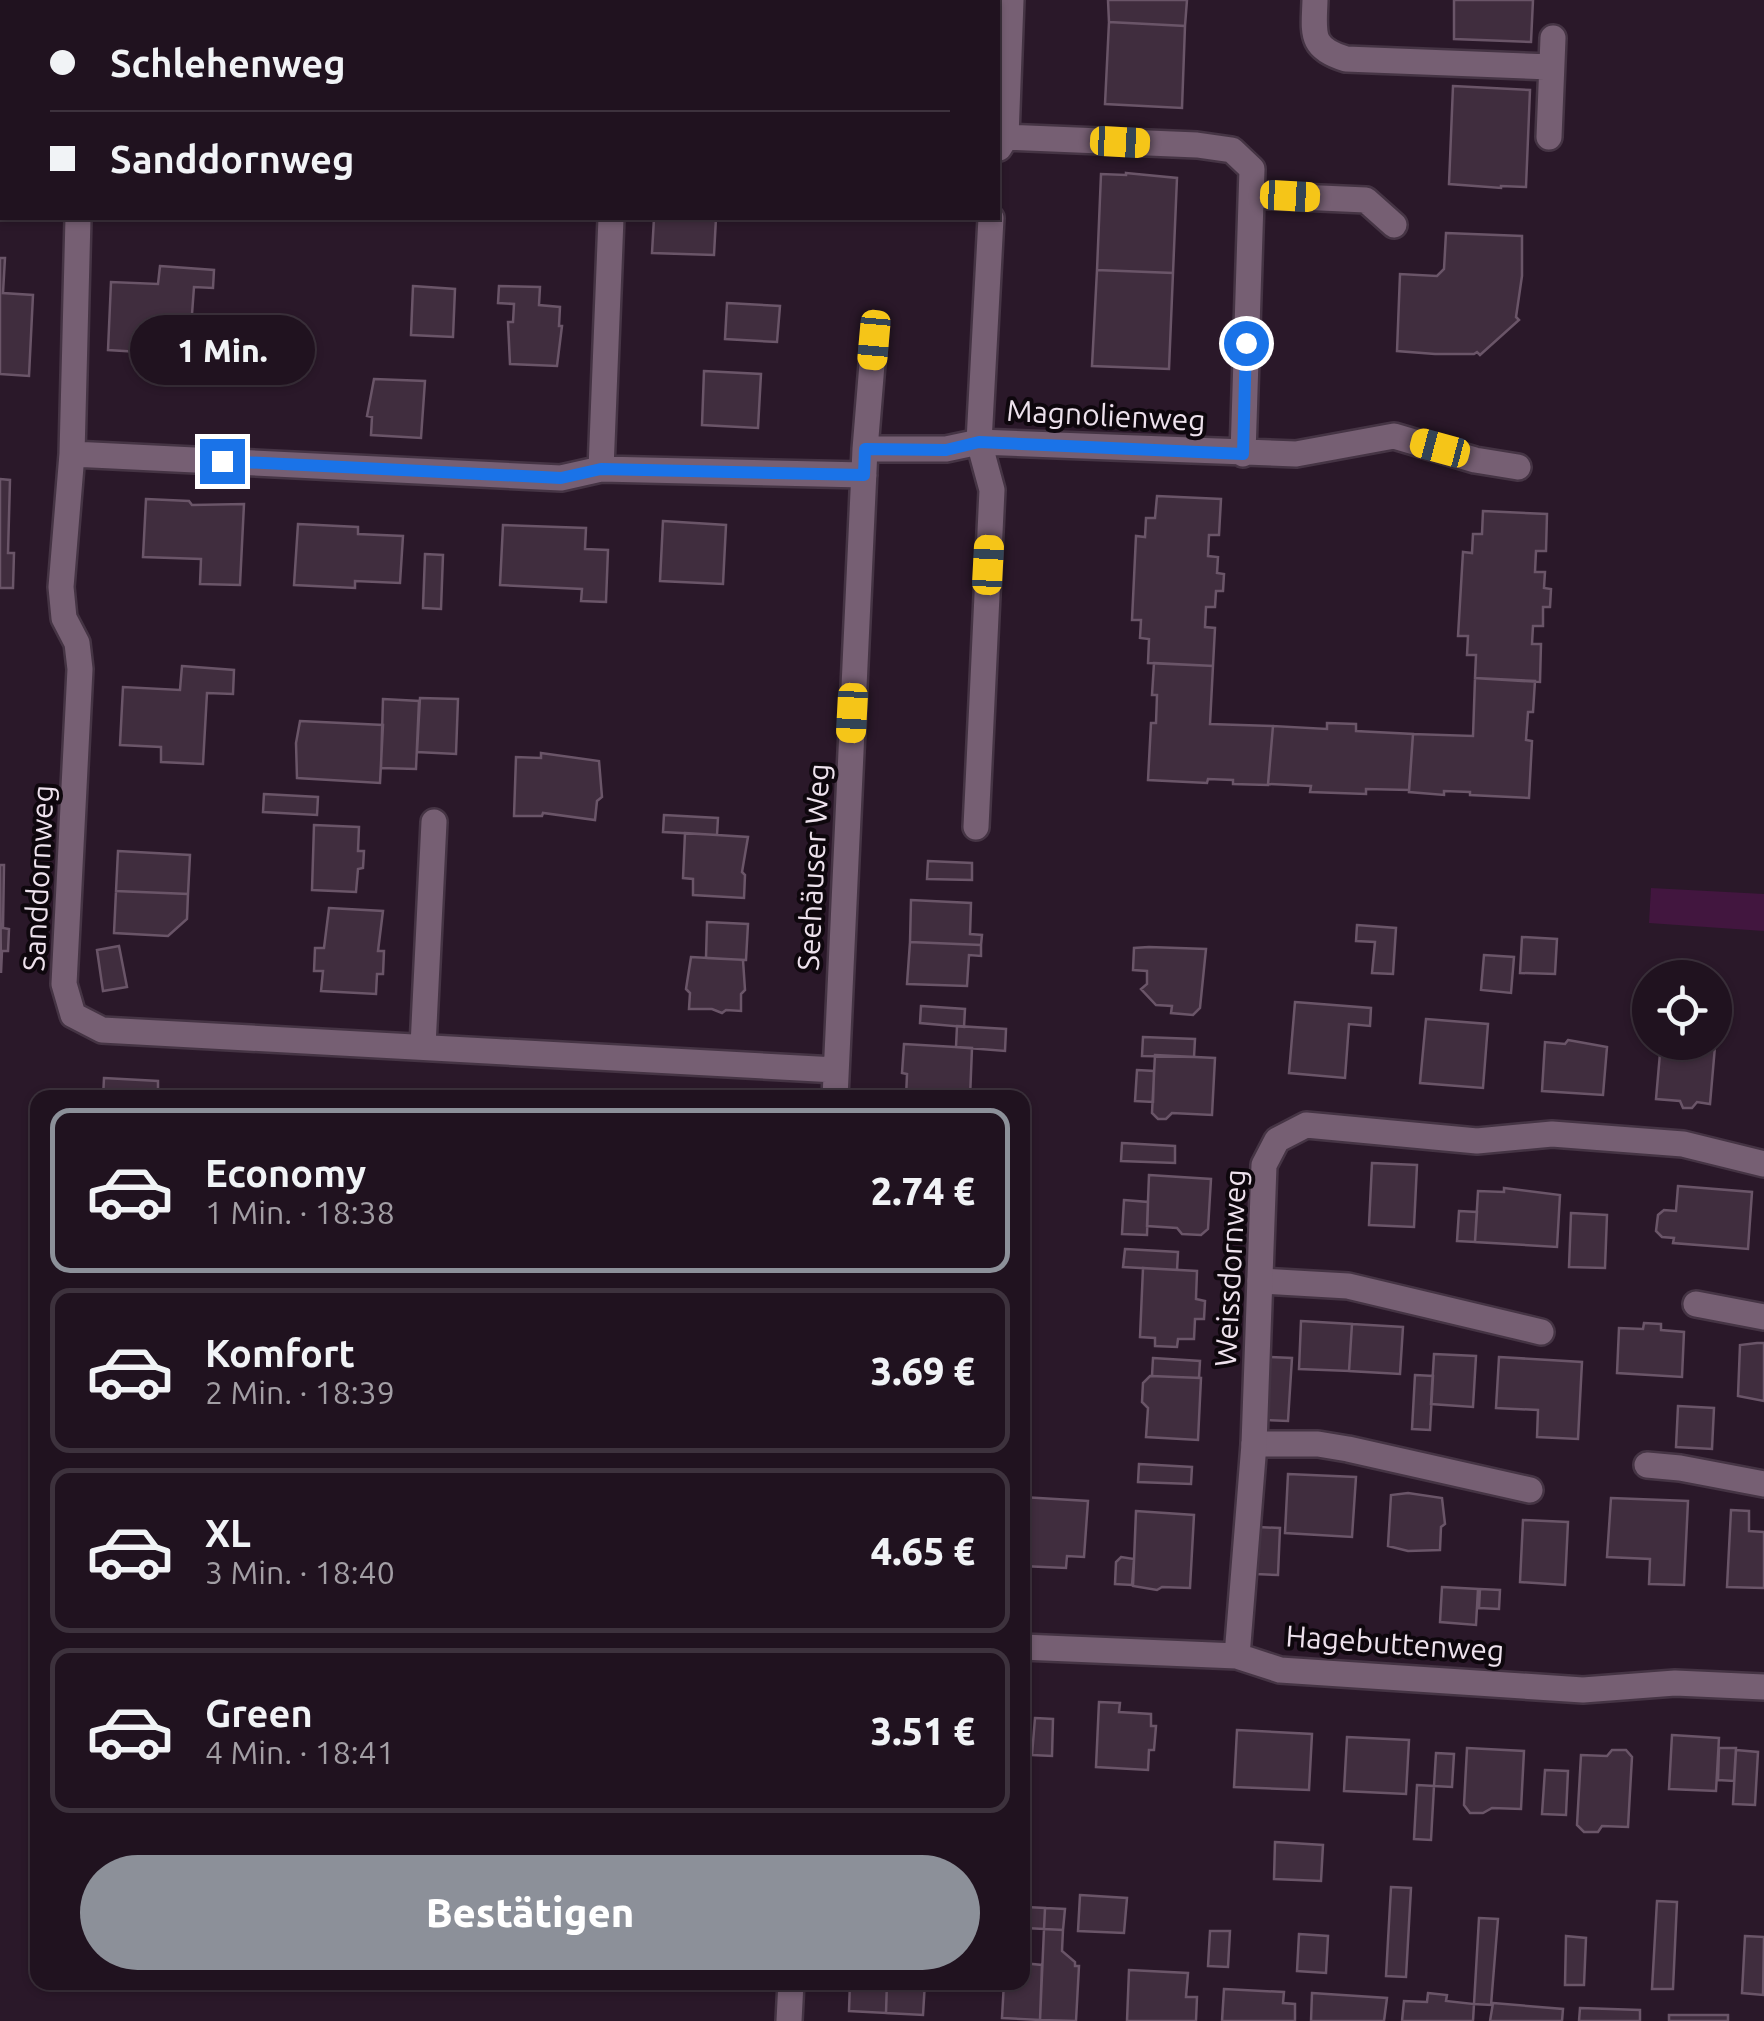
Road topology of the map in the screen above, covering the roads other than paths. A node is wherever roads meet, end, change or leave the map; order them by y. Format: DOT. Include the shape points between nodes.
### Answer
graph roads {
  1 [pos="1012,0"];
  2 [pos="1316,0"];
  3 [pos="1553,38"];
  4 [pos="1551,68"];
  5 [pos="1549,137"];
  6 [pos="1002,143"];
  7 [pos="1252,194"];
  8 [pos="78,220"];
  9 [pos="611,220"];
  10 [pos="992,220"];
  11 [pos="1394,225"];
  12 [pos="874,340"];
  13 [pos="979,442"];
  14 [pos="865,449"];
  15 [pos="72,454"];
  16 [pos="1243,454"];
  17 [pos="1518,467"];
  18 [pos="601,469"];
  19 [pos="864,475"];
  20 [pos="434,822"];
  21 [pos="976,828"];
  22 [pos="423,1046"];
  23 [pos="836,1070"];
  24 [pos="835,1090"];
  25 [pos="1764,1164"];
  26 [pos="1260,1282"];
  27 [pos="1696,1304"];
  28 [pos="1764,1317"];
  29 [pos="1541,1332"];
  30 [pos="1254,1444"];
  31 [pos="1647,1465"];
  32 [pos="1764,1484"];
  33 [pos="1530,1490"];
  34 [pos="1030,1646"];
  35 [pos="1238,1656"];
  36 [pos="1764,1687"];
  37 [pos="791,1990"];
  38 [pos="790,2021"];
  1 -- 6 [label="street"];
  2 -- 4 [label="street" via="1318,43 1346,59"];
  3 -- 4 [label="street"];
  4 -- 5 [label="street"];
  6 -- 7 [label="street" via="1232,150 1252,169"];
  7 -- 11 [label="street" via="1366,200"];
  7 -- 16 [label="street"];
  8 -- 15 [label="street, Sanddornweg"];
  9 -- 18 [label="street"];
  10 -- 13 [label="street"];
  12 -- 14 [label="street, Seehäuser Weg"];
  13 -- 14 [label="street, Magnolienweg" via="946,450"];
  13 -- 16 [label="street, Magnolienweg"];
  13 -- 21 [label="street" via="992,490"];
  14 -- 19 [label="street, Seehäuser Weg"];
  15 -- 18 [label="street" via="561,478"];
  15 -- 22 [label="street, Sanddornweg" via="62,588 80,668 64,984 72,1014 102,1030"];
  16 -- 17 [label="street, Magnolienweg" via="1296,454 1394,436"];
  18 -- 19 [label="street"];
  19 -- 23 [label="street, Seehäuser Weg"];
  20 -- 22 [label="street"];
  22 -- 23 [label="street, Sanddornweg"];
  23 -- 24 [label="street, Seehäuser Weg"];
  25 -- 26 [label="street, Weissdornweg" via="1684,1144 1552,1134 1477,1141 1306,1126 1277,1140 1264,1165"];
  26 -- 29 [label="street" via="1348,1286"];
  26 -- 30 [label="street, Weissdornweg"];
  27 -- 28 [label="street"];
  30 -- 33 [label="street" via="1318,1444"];
  30 -- 35 [label="street, Weissdornweg"];
  31 -- 32 [label="street"];
  34 -- 35 [label="street, Hagebuttenweg"];
  35 -- 36 [label="street, Hagebuttenweg" via="1280,1670 1582,1690 1675,1683"];
  37 -- 38 [label="street"];
}
